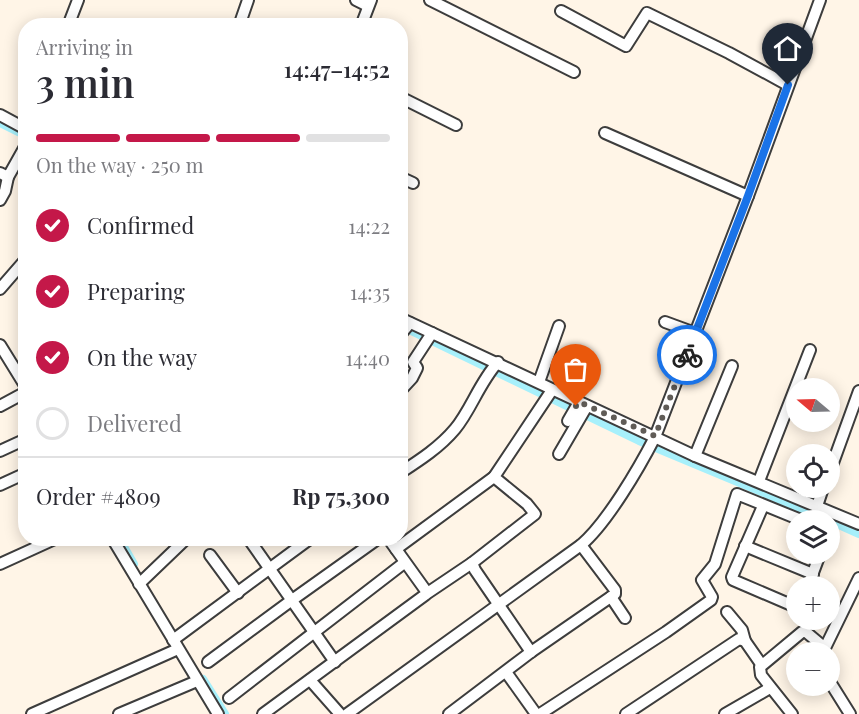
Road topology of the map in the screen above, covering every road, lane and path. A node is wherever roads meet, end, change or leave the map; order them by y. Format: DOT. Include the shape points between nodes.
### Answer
graph roads {
  1 [pos="78,0"];
  2 [pos="248,0"];
  3 [pos="356,0"];
  4 [pos="430,0"];
  5 [pos="820,0"];
  6 [pos="370,3"];
  7 [pos="561,11"];
  8 [pos="71,18"];
  9 [pos="242,18"];
  10 [pos="364,18"];
  11 [pos="574,72"];
  12 [pos="788,85"];
  13 [pos="408,101"];
  14 [pos="0,116"];
  15 [pos="18,125"];
  16 [pos="456,126"];
  17 [pos="604,133"];
  18 [pos="18,156"];
  19 [pos="4,175"];
  20 [pos="408,181"];
  21 [pos="413,183"];
  22 [pos="748,196"];
  23 [pos="0,200"];
  24 [pos="18,269"];
  25 [pos="0,290"];
  26 [pos="408,321"];
  27 [pos="665,322"];
  28 [pos="559,326"];
  29 [pos="432,333"];
  30 [pos="695,333"];
  31 [pos="0,346"];
  32 [pos="810,350"];
  33 [pos="732,366"];
  34 [pos="493,368"];
  35 [pos="18,374"];
  36 [pos="408,382"];
  37 [pos="539,382"];
  38 [pos="859,391"];
  39 [pos="548,394"];
  40 [pos="18,396"];
  41 [pos="0,406"];
  42 [pos="579,410"];
  43 [pos="654,439"];
  44 [pos="18,443"];
  45 [pos="840,444"];
  46 [pos="0,451"];
  47 [pos="559,454"];
  48 [pos="696,456"];
  49 [pos="408,467"];
  50 [pos="18,477"];
  51 [pos="494,477"];
  52 [pos="759,481"];
  53 [pos="0,485"];
  54 [pos="781,492"];
  55 [pos="820,498"];
  56 [pos="763,506"];
  57 [pos="817,506"];
  58 [pos="775,509"];
  59 [pos="786,514"];
  60 [pos="859,524"];
  61 [pos="408,540"];
  62 [pos="581,545"];
  63 [pos="39,546"];
  64 [pos="117,546"];
  65 [pos="179,546"];
  66 [pos="254,546"];
  67 [pos="300,546"];
  68 [pos="368,546"];
  69 [pos="394,546"];
  70 [pos="400,546"];
  71 [pos="746,546"];
  72 [pos="396,549"];
  73 [pos="210,555"];
  74 [pos="472,562"];
  75 [pos="404,563"];
  76 [pos="0,564"];
  77 [pos="816,564"];
  78 [pos="270,569"];
  79 [pos="813,574"];
  80 [pos="859,578"];
  81 [pos="139,584"];
  82 [pos="238,593"];
  83 [pos="426,594"];
  84 [pos="611,597"];
  85 [pos="292,600"];
  86 [pos="786,603"];
  87 [pos="499,604"];
  88 [pos="727,612"];
  89 [pos="625,618"];
  90 [pos="314,631"];
  91 [pos="745,641"];
  92 [pos="791,642"];
  93 [pos="816,642"];
  94 [pos="828,642"];
  95 [pos="176,644"];
  96 [pos="786,647"];
  97 [pos="531,652"];
  98 [pos="208,662"];
  99 [pos="335,662"];
  100 [pos="761,670"];
  101 [pos="506,672"];
  102 [pos="310,680"];
  103 [pos="197,681"];
  104 [pos="770,688"];
  105 [pos="839,696"];
  106 [pos="229,698"];
  107 [pos="32,714"];
  108 [pos="119,714"];
  109 [pos="218,714"];
  110 [pos="263,714"];
  111 [pos="340,714"];
  112 [pos="347,714"];
  113 [pos="449,714"];
  114 [pos="538,714"];
  115 [pos="626,714"];
  116 [pos="725,714"];
  117 [pos="792,714"];
  118 [pos="850,714"];
  1 -- 8 [label="street"];
  2 -- 9 [label="street"];
  3 -- 6 [label="street"];
  4 -- 11 [label="street"];
  5 -- 12 [label="street"];
  6 -- 10 [label="street"];
  7 -- 12 [label="street" via="626,46 647,13"];
  12 -- 22 [label="street"];
  13 -- 16 [label="street"];
  14 -- 15 [label="street"];
  17 -- 22 [label="street"];
  18 -- 19 [label="street"];
  19 -- 23 [label="street" via="5,191"];
  20 -- 21 [label="street"];
  22 -- 30 [label="street"];
  24 -- 25 [label="street"];
  26 -- 29 [label="street"];
  27 -- 30 [label="street"];
  28 -- 37 [label="street"];
  29 -- 34 [label="street"];
  29 -- 36 [label="street" via="413,362 417,368"];
  30 -- 43 [label="street"];
  31 -- 35 [label="street"];
  32 -- 52 [label="street"];
  33 -- 48 [label="street"];
  34 -- 37 [label="street"];
  34 -- 49 [label="street" via="456,428"];
  37 -- 39 [label="street"];
  38 -- 45 [label="street"];
  39 -- 42 [label="street"];
  39 -- 51 [label="street"];
  40 -- 41 [label="street"];
  42 -- 43 [label="street"];
  42 -- 47 [label="street"];
  43 -- 48 [label="street"];
  43 -- 62 [label="street" via="602,522"];
  44 -- 46 [label="street"];
  48 -- 52 [label="street"];
  50 -- 53 [label="street"];
  51 -- 61 [label="street"];
  51 -- 74 [label="street" via="535,514"];
  52 -- 54 [label="street"];
  54 -- 57 [label="street"];
  54 -- 58 [label="street"];
  55 -- 57 [label="street"];
  56 -- 58 [label="street"];
  56 -- 71 [label="street"];
  56 -- 114 [label="street" via="735,495 715,564 702,580 711,600"];
  57 -- 60 [label="street"];
  58 -- 59 [label="street"];
  62 -- 84 [label="street" via="615,590"];
  62 -- 87 [label="street"];
  63 -- 76 [label="street"];
  64 -- 81 [label="street"];
  65 -- 81 [label="street"];
  66 -- 78 [label="street"];
  67 -- 78 [label="street"];
  68 -- 85 [label="street"];
  69 -- 72 [label="street"];
  70 -- 72 [label="street"];
  71 -- 79 [label="street"];
  71 -- 86 [label="street" via="733,580"];
  72 -- 75 [label="street"];
  73 -- 82 [label="street"];
  74 -- 83 [label="street"];
  74 -- 87 [label="street"];
  75 -- 83 [label="street"];
  75 -- 90 [label="street"];
  77 -- 79 [label="street"];
  78 -- 82 [label="street"];
  78 -- 85 [label="street"];
  80 -- 94 [label="street"];
  81 -- 95 [label="street"];
  82 -- 95 [label="street"];
  83 -- 99 [label="street"];
  84 -- 89 [label="street"];
  84 -- 97 [label="street"];
  85 -- 90 [label="street"];
  85 -- 98 [label="street"];
  87 -- 97 [label="street"];
  87 -- 112 [label="street"];
  88 -- 91 [label="street" via="742,630"];
  90 -- 99 [label="street"];
  90 -- 106 [label="street"];
  91 -- 100 [label="street"];
  91 -- 115 [label="street" via="739,639"];
  92 -- 93 [label="street" via="806,632"];
  95 -- 103 [label="street"];
  95 -- 107 [label="street"];
  96 -- 100 [label="street"];
  97 -- 101 [label="street"];
  99 -- 102 [label="street"];
  100 -- 104 [label="street"];
  101 -- 113 [label="street"];
  101 -- 114 [label="street"];
  102 -- 110 [label="street"];
  102 -- 111 [label="street"];
  103 -- 108 [label="street"];
  103 -- 109 [label="street"];
  104 -- 116 [label="street"];
  104 -- 117 [label="street"];
  105 -- 118 [label="street"];
}
